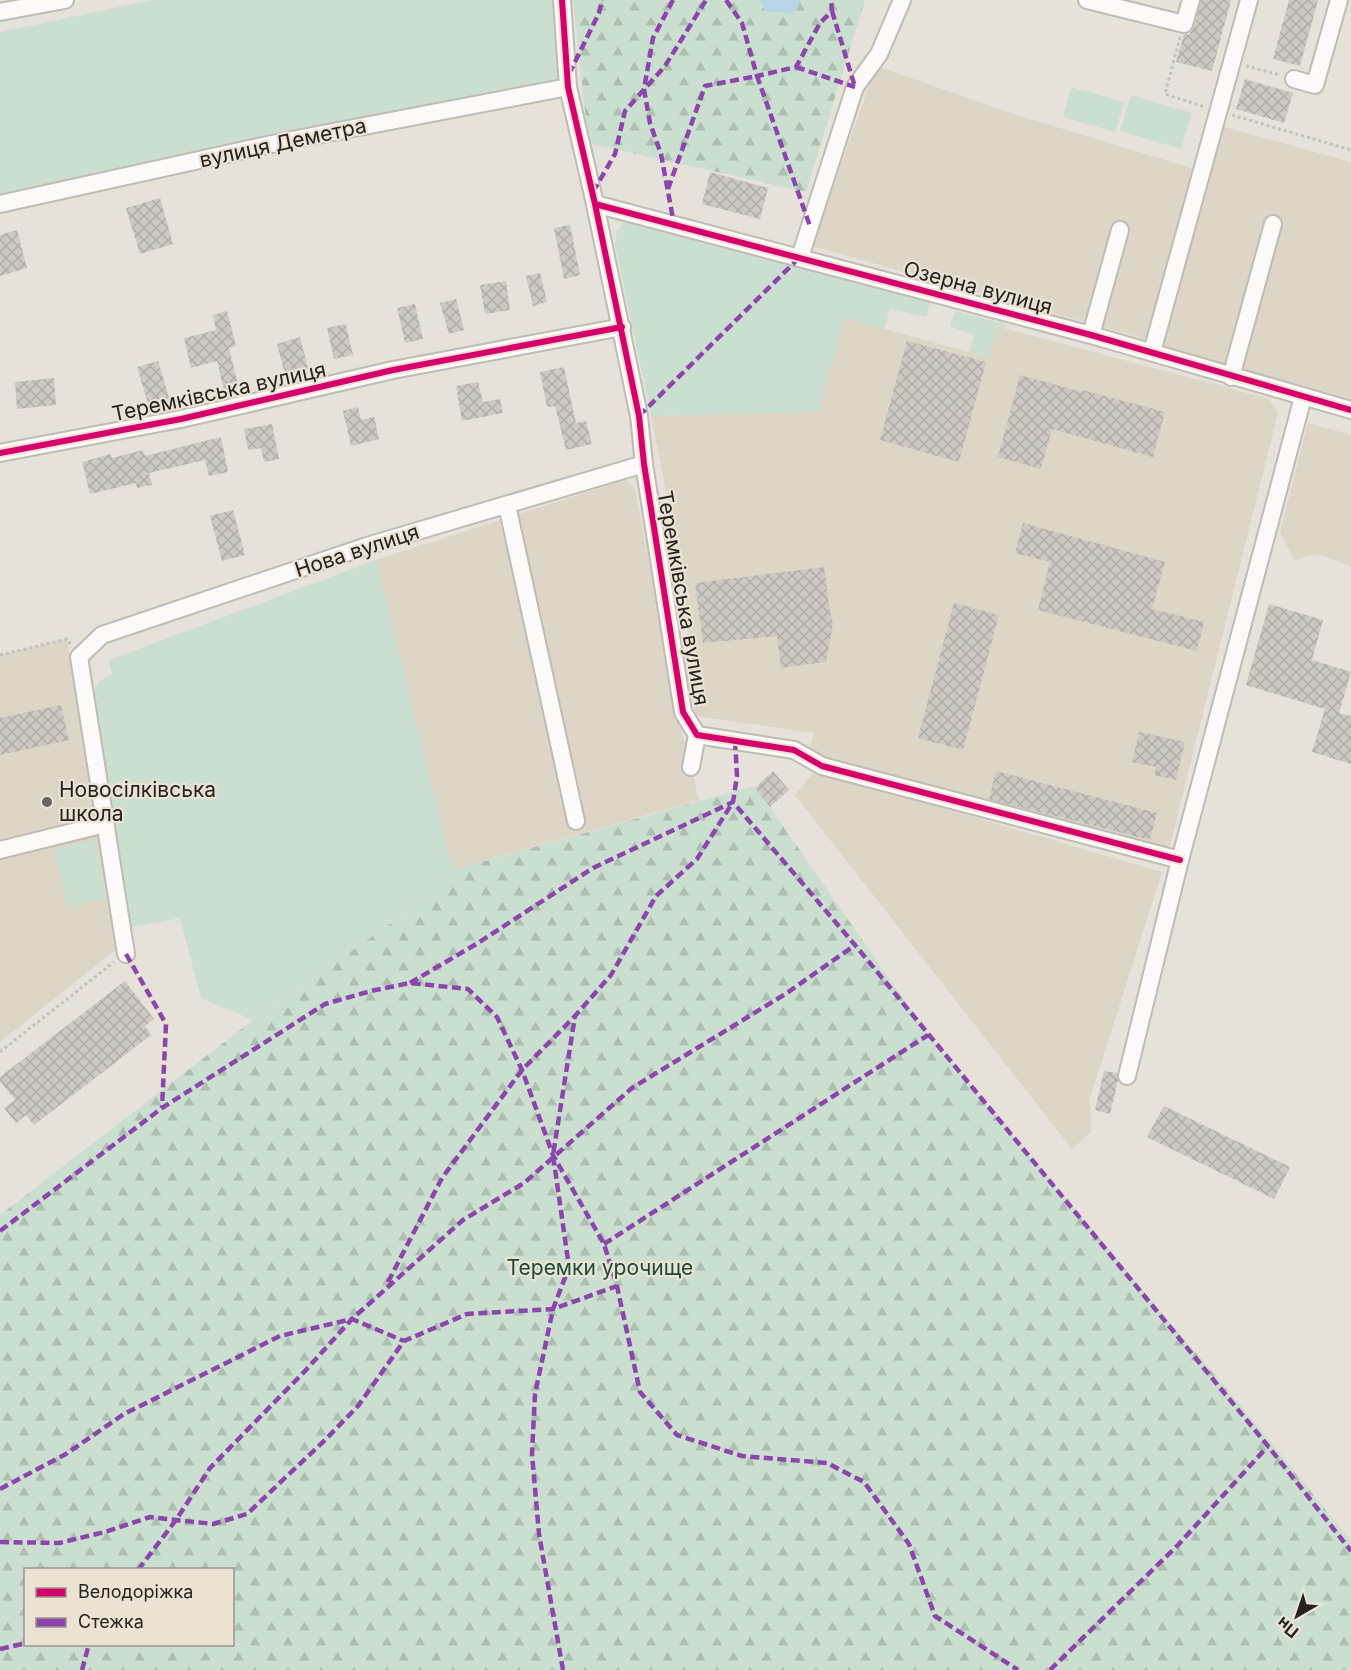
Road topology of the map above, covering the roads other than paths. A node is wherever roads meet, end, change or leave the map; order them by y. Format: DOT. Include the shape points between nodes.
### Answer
graph roads {
  1 [pos="65,0"];
  2 [pos="562,0"];
  3 [pos="903,0"];
  4 [pos="1087,0"];
  5 [pos="1191,0"];
  6 [pos="1249,0"];
  7 [pos="1339,0"];
  8 [pos="0,12"];
  9 [pos="1293,79"];
  10 [pos="568,87"];
  11 [pos="0,204"];
  12 [pos="595,204"];
  13 [pos="1273,224"];
  14 [pos="1120,231"];
  15 [pos="800,257"];
  16 [pos="622,327"];
  17 [pos="1091,335"];
  18 [pos="1152,352"];
  19 [pos="1232,377"];
  20 [pos="1303,397"];
  21 [pos="1351,410"];
  22 [pos="0,453"];
  23 [pos="644,464"];
  24 [pos="507,504"];
  25 [pos="697,735"];
  26 [pos="690,767"];
  27 [pos="576,821"];
  28 [pos="105,824"];
  29 [pos="0,850"];
  30 [pos="1180,860"];
  31 [pos="126,954"];
  32 [pos="1127,1076"];
  1 -- 8 [label="street"];
  2 -- 10 [label="street, Теремківська вулиця"];
  3 -- 15 [label="street" via="879,54 855,87"];
  4 -- 5 [label="street" via="1184,24"];
  6 -- 18 [label="street"];
  7 -- 9 [label="street" via="1315,85"];
  10 -- 11 [label="street, вулиця Деметра" via="281,142"];
  10 -- 12 [label="street, Теремківська вулиця"];
  12 -- 15 [label="street, Озерна вулиця"];
  12 -- 16 [label="street, Теремківська вулиця"];
  13 -- 19 [label="street"];
  14 -- 17 [label="street"];
  15 -- 17 [label="street, Озерна вулиця"];
  16 -- 22 [label="street, Теремківська вулиця" via="393,370 181,419"];
  16 -- 23 [label="street, Теремківська вулиця"];
  17 -- 18 [label="street, Озерна вулиця"];
  18 -- 19 [label="street, Озерна вулиця"];
  19 -- 20 [label="street, Озерна вулиця"];
  20 -- 21 [label="street, Озерна вулиця"];
  20 -- 30 [label="street"];
  23 -- 24 [label="street, Нова вулиця"];
  23 -- 25 [label="street, Теремківська вулиця" via="683,712"];
  24 -- 27 [label="street"];
  24 -- 28 [label="street, Нова вулиця" via="367,546 102,635 79,657"];
  25 -- 26 [label="street"];
  25 -- 30 [label="street, Теремківська вулиця" via="794,750 822,766"];
  28 -- 29 [label="street"];
  28 -- 31 [label="street"];
  30 -- 32 [label="street"];
}
